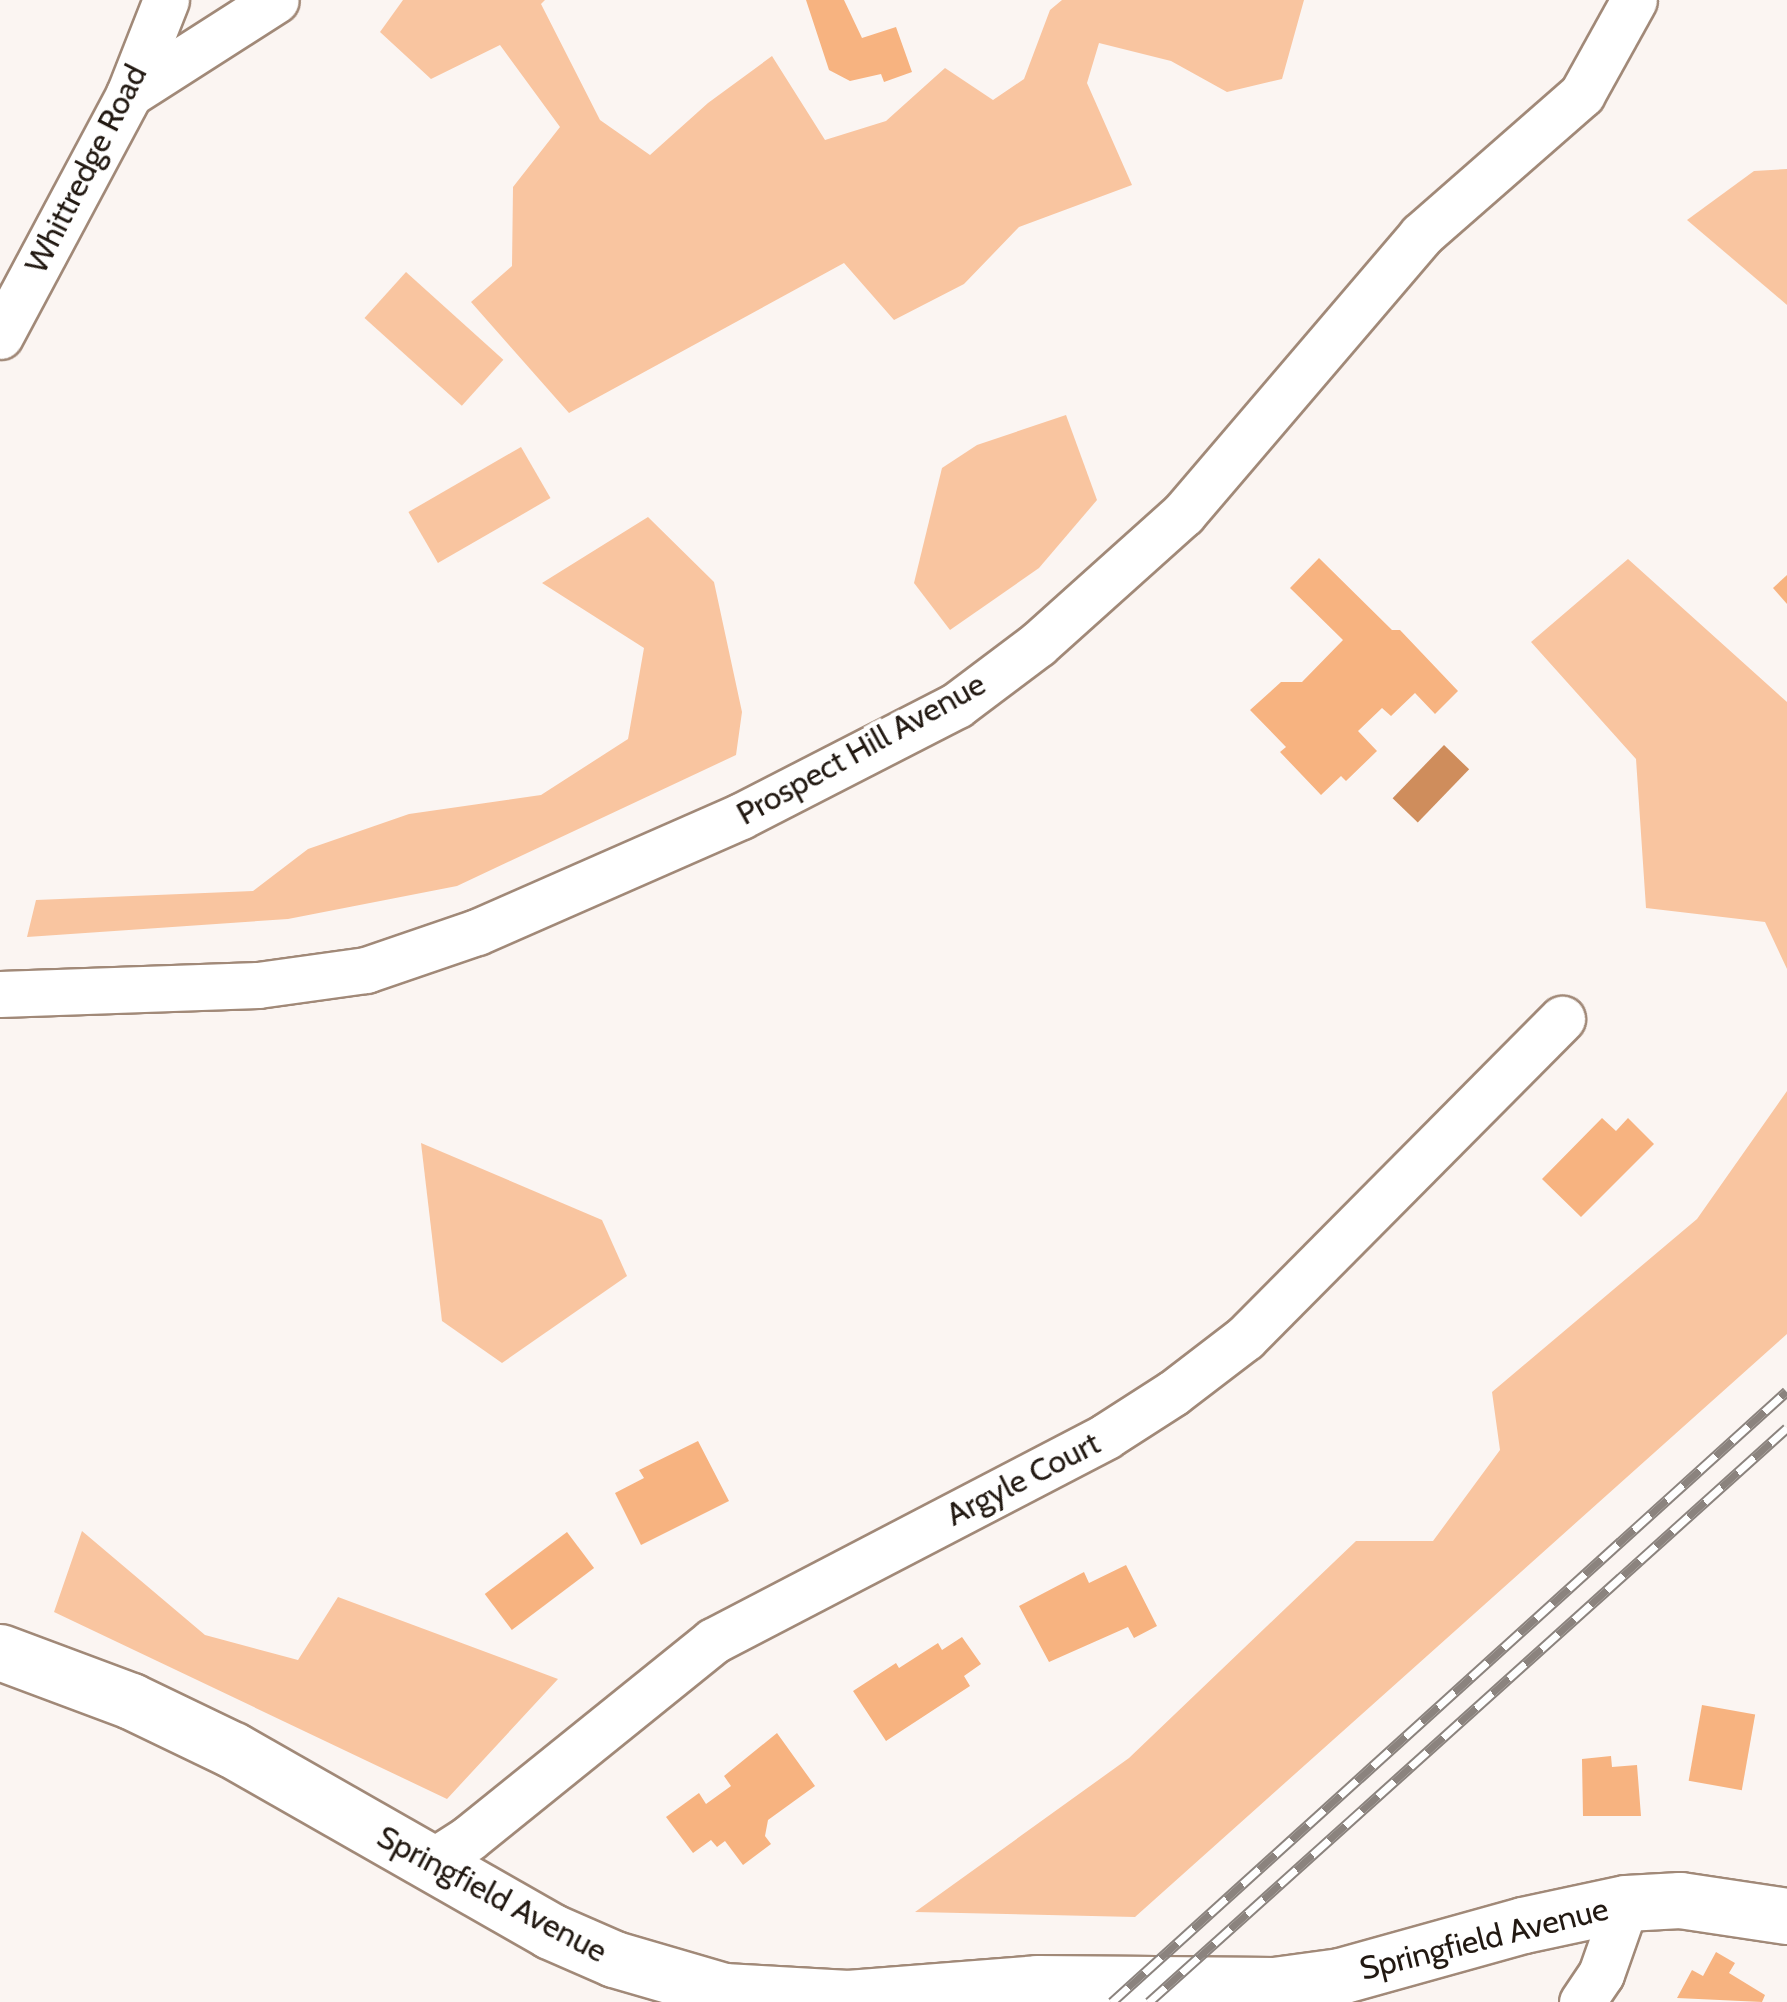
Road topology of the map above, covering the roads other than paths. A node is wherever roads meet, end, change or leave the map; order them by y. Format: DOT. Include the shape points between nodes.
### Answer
graph roads {
  1 [pos="166,0"];
  2 [pos="276,0"];
  3 [pos="1634,0"];
  4 [pos="129,94"];
  5 [pos="0,336"];
  6 [pos="0,994"];
  7 [pos="1562,1019"];
  8 [pos="0,1652"];
  9 [pos="427,1864"];
  10 [pos="1626,1903"];
  11 [pos="1787,1916"];
  12 [pos="1582,2002"];
  1 -- 4 [label="street, Whittredge Road"];
  2 -- 4 [label="street"];
  3 -- 6 [label="street, Prospect Hill Avenue" via="1582,94 1421,235 1183,514 1038,644 957,705 741,816 477,932 366,970 258,985"];
  4 -- 5 [label="street, Whittredge Road"];
  7 -- 9 [label="street, Argyle Court" via="1246,1338 1173,1393 1106,1436 713,1642 469,1838"];
  8 -- 9 [label="main road, Springfield Avenue" via="131,1701 233,1750"];
  9 -- 10 [label="main road, Springfield Avenue" via="614,1959 724,1990 848,1998 1037,1983 1274,1986 1340,1976"];
  10 -- 11 [label="main road, Springfield Avenue" via="1680,1900"];
  10 -- 12 [label="street" via="1600,1974"];
}
